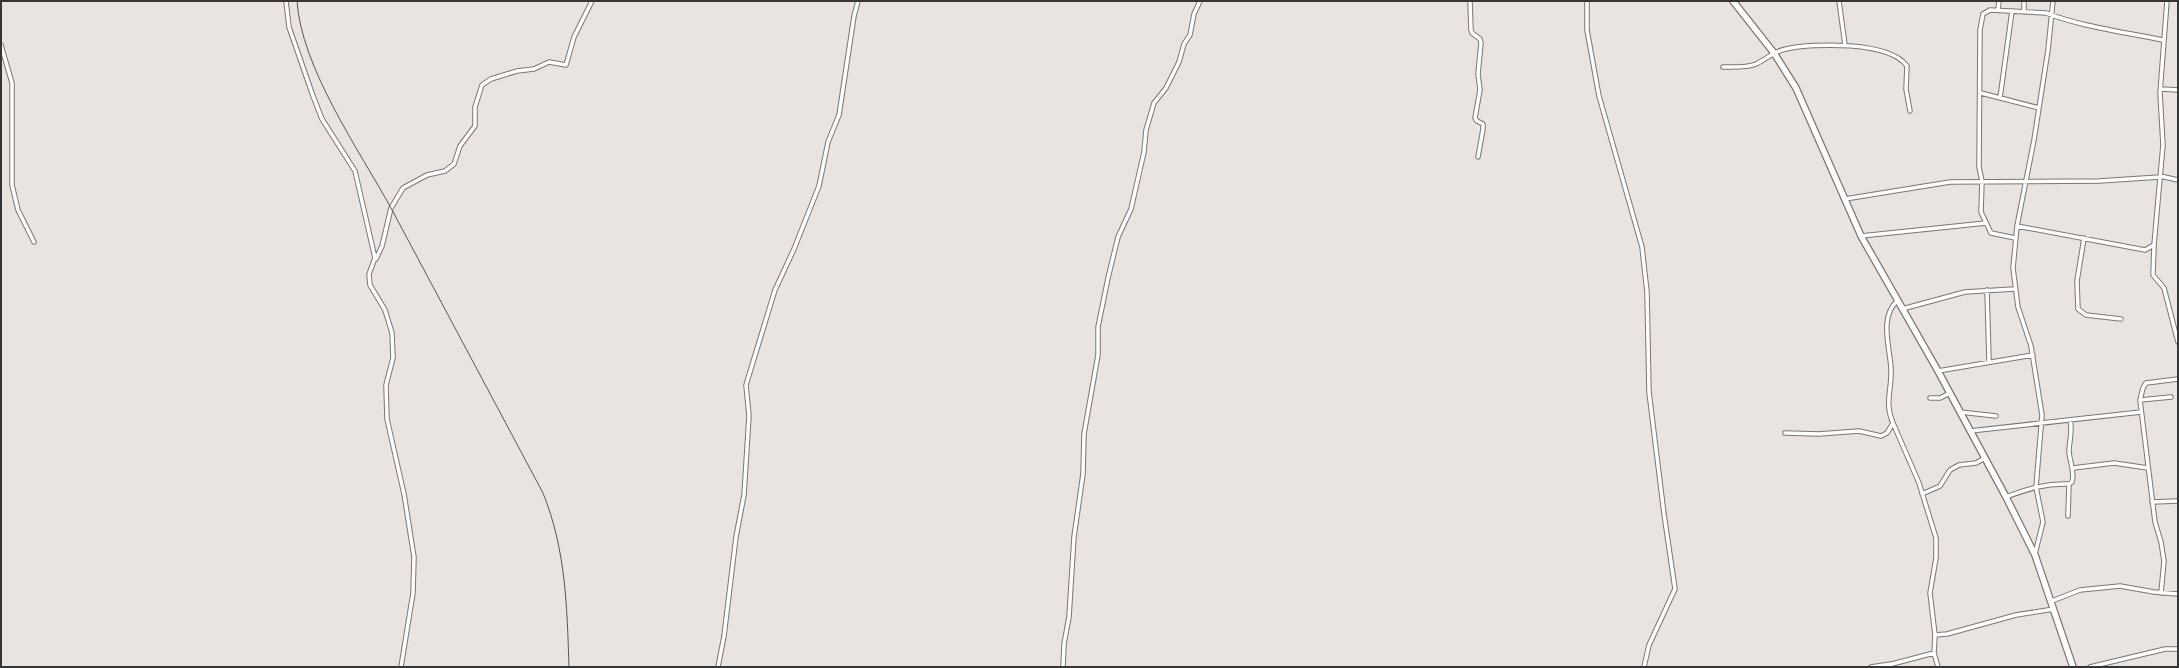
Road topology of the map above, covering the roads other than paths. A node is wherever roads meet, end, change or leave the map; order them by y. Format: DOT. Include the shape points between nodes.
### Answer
graph roads {
  1 [pos="286,1"];
  2 [pos="592,1"];
  3 [pos="858,1"];
  4 [pos="1200,1"];
  5 [pos="1470,1"];
  6 [pos="1587,1"];
  7 [pos="1733,1"];
  8 [pos="1839,1"];
  9 [pos="1999,1"];
  10 [pos="2024,1"];
  11 [pos="2053,1"];
  12 [pos="2167,1"];
  13 [pos="1998,10"];
  14 [pos="2012,11"];
  15 [pos="2024,12"];
  16 [pos="2052,16"];
  17 [pos="2163,40"];
  18 [pos="1,45"];
  19 [pos="1845,45"];
  20 [pos="1774,53"];
  21 [pos="1723,67"];
  22 [pos="2160,89"];
  23 [pos="2178,90"];
  24 [pos="1981,93"];
  25 [pos="2000,98"];
  26 [pos="2039,108"];
  27 [pos="1910,111"];
  28 [pos="1478,157"];
  29 [pos="2160,177"];
  30 [pos="2026,180"];
  31 [pos="2178,180"];
  32 [pos="1982,181"];
  33 [pos="1845,199"];
  34 [pos="1986,223"];
  35 [pos="2017,226"];
  36 [pos="1861,236"];
  37 [pos="2015,238"];
  38 [pos="2084,238"];
  39 [pos="34,242"];
  40 [pos="2154,245"];
  41 [pos="376,259"];
  42 [pos="2014,289"];
  43 [pos="1987,290"];
  44 [pos="1897,301"];
  45 [pos="1902,309"];
  46 [pos="2121,319"];
  47 [pos="2178,341"];
  48 [pos="2033,355"];
  49 [pos="1989,361"];
  50 [pos="1938,371"];
  51 [pos="2178,379"];
  52 [pos="1950,394"];
  53 [pos="2171,397"];
  54 [pos="1930,398"];
  55 [pos="2140,400"];
  56 [pos="1960,412"];
  57 [pos="2141,412"];
  58 [pos="1996,416"];
  59 [pos="2070,420"];
  60 [pos="2042,423"];
  61 [pos="1893,424"];
  62 [pos="1970,431"];
  63 [pos="1785,433"];
  64 [pos="1985,458"];
  65 [pos="2073,468"];
  66 [pos="2148,468"];
  67 [pos="2069,484"];
  68 [pos="2036,487"];
  69 [pos="1922,494"];
  70 [pos="2006,497"];
  71 [pos="2178,501"];
  72 [pos="2152,502"];
  73 [pos="2068,516"];
  74 [pos="2035,555"];
  75 [pos="2161,593"];
  76 [pos="2178,594"];
  77 [pos="2052,601"];
  78 [pos="2054,609"];
  79 [pos="1935,635"];
  80 [pos="2178,650"];
  81 [pos="1934,653"];
  82 [pos="1890,666"];
  83 [pos="401,667"];
  84 [pos="718,667"];
  85 [pos="1063,667"];
  86 [pos="1644,667"];
  87 [pos="1871,667"];
  88 [pos="1938,667"];
  89 [pos="2073,667"];
  90 [pos="2090,667"];
  1 -- 41 [label="street" via="289,27 322,119 354,168"];
  2 -- 41 [label="street" via="574,36 566,65 549,62 482,85 475,107 475,126 460,146 454,164 445,171 427,175 402,188 391,208 384,241"];
  3 -- 84 [label="street" via="839,115 828,142 819,186 774,290 746,385 749,434 744,495"];
  4 -- 85 [label="street" via="1179,62 1166,88 1155,100 1146,130 1144,152 1131,209 1118,237 1108,278 1098,327 1098,355 1084,434 1083,474 1074,537"];
  5 -- 28 [label="street" via="1471,30 1481,43 1478,74 1480,90 1475,118 1482,124 1483,129"];
  6 -- 86 [label="street" via="1587,30 1599,96 1642,246 1647,292 1650,392 1675,589 1649,645"];
  7 -- 20 [label="street"];
  8 -- 19 [label="street"];
  9 -- 13 [label="street"];
  10 -- 15 [label="street"];
  11 -- 16 [label="street"];
  12 -- 17 [label="street"];
  13 -- 14 [label="street"];
  13 -- 24 [label="street" via="1986,11 1981,20"];
  14 -- 15 [label="street"];
  14 -- 25 [label="street"];
  15 -- 16 [label="street" via="2046,13"];
  16 -- 17 [label="street"];
  16 -- 26 [label="street"];
  17 -- 22 [label="street"];
  18 -- 39 [label="street" via="12,83 12,184 18,210"];
  19 -- 20 [label="street" via="1795,47"];
  19 -- 27 [label="street" via="1890,53 1906,64 1906,89"];
  20 -- 21 [label="street" via="1752,65"];
  20 -- 33 [label="street" via="1796,88"];
  22 -- 23 [label="street"];
  22 -- 29 [label="street" via="2163,138"];
  24 -- 25 [label="street"];
  24 -- 32 [label="street" via="1979,159"];
  25 -- 26 [label="street"];
  26 -- 30 [label="street"];
  29 -- 30 [label="street" via="2099,181"];
  29 -- 31 [label="street"];
  29 -- 40 [label="street"];
  30 -- 32 [label="street"];
  30 -- 35 [label="street"];
  32 -- 33 [label="street" via="1938,183"];
  32 -- 34 [label="street" via="1981,212"];
  33 -- 36 [label="street"];
  34 -- 36 [label="street"];
  34 -- 37 [label="street" via="1994,235"];
  35 -- 37 [label="street"];
  35 -- 38 [label="street"];
  36 -- 44 [label="street"];
  37 -- 42 [label="street"];
  38 -- 40 [label="street" via="2145,250"];
  38 -- 46 [label="street" via="2077,281 2078,309 2086,315"];
  40 -- 47 [label="street" via="2153,275 2164,288"];
  41 -- 83 [label="street" via="368,279 387,314 392,333 393,358 386,385 387,419 404,494 414,557 414,588"];
  42 -- 43 [label="street"];
  42 -- 48 [label="street"];
  43 -- 45 [label="street" via="1936,298"];
  43 -- 49 [label="street"];
  44 -- 45 [label="street"];
  44 -- 61 [label="street" via="1890,310 1888,325 1891,370 1887,406"];
  45 -- 50 [label="street"];
  48 -- 49 [label="street"];
  48 -- 60 [label="street"];
  49 -- 50 [label="street"];
  50 -- 52 [label="street"];
  51 -- 55 [label="street" via="2146,383"];
  52 -- 54 [label="street"];
  52 -- 56 [label="street"];
  53 -- 55 [label="street"];
  55 -- 57 [label="street"];
  56 -- 58 [label="street"];
  56 -- 62 [label="street"];
  57 -- 59 [label="street"];
  57 -- 66 [label="street"];
  59 -- 60 [label="street"];
  59 -- 65 [label="street" via="2072,429 2069,451"];
  60 -- 62 [label="street"];
  60 -- 68 [label="street"];
  61 -- 63 [label="street" via="1887,433 1881,436 1859,431"];
  61 -- 69 [label="street"];
  62 -- 64 [label="street"];
  64 -- 69 [label="street" via="1950,470 1940,486"];
  64 -- 70 [label="street"];
  65 -- 66 [label="street" via="2114,463"];
  65 -- 67 [label="street" via="2073,478"];
  66 -- 72 [label="street"];
  67 -- 68 [label="street"];
  67 -- 73 [label="street"];
  68 -- 70 [label="street"];
  68 -- 74 [label="street" via="2043,522"];
  69 -- 79 [label="street" via="1934,530 1937,549 1930,593"];
  70 -- 74 [label="street"];
  71 -- 72 [label="street"];
  72 -- 75 [label="street" via="2164,561"];
  74 -- 77 [label="street"];
  75 -- 76 [label="street"];
  75 -- 77 [label="street" via="2129,586 2109,586 2080,590"];
  77 -- 78 [label="street"];
  78 -- 79 [label="street" via="2016,615"];
  78 -- 89 [label="street"];
  79 -- 81 [label="street"];
  80 -- 90 [label="street" via="2165,649"];
  81 -- 82 [label="street"];
  81 -- 88 [label="street"];
  82 -- 87 [label="street"];
}
